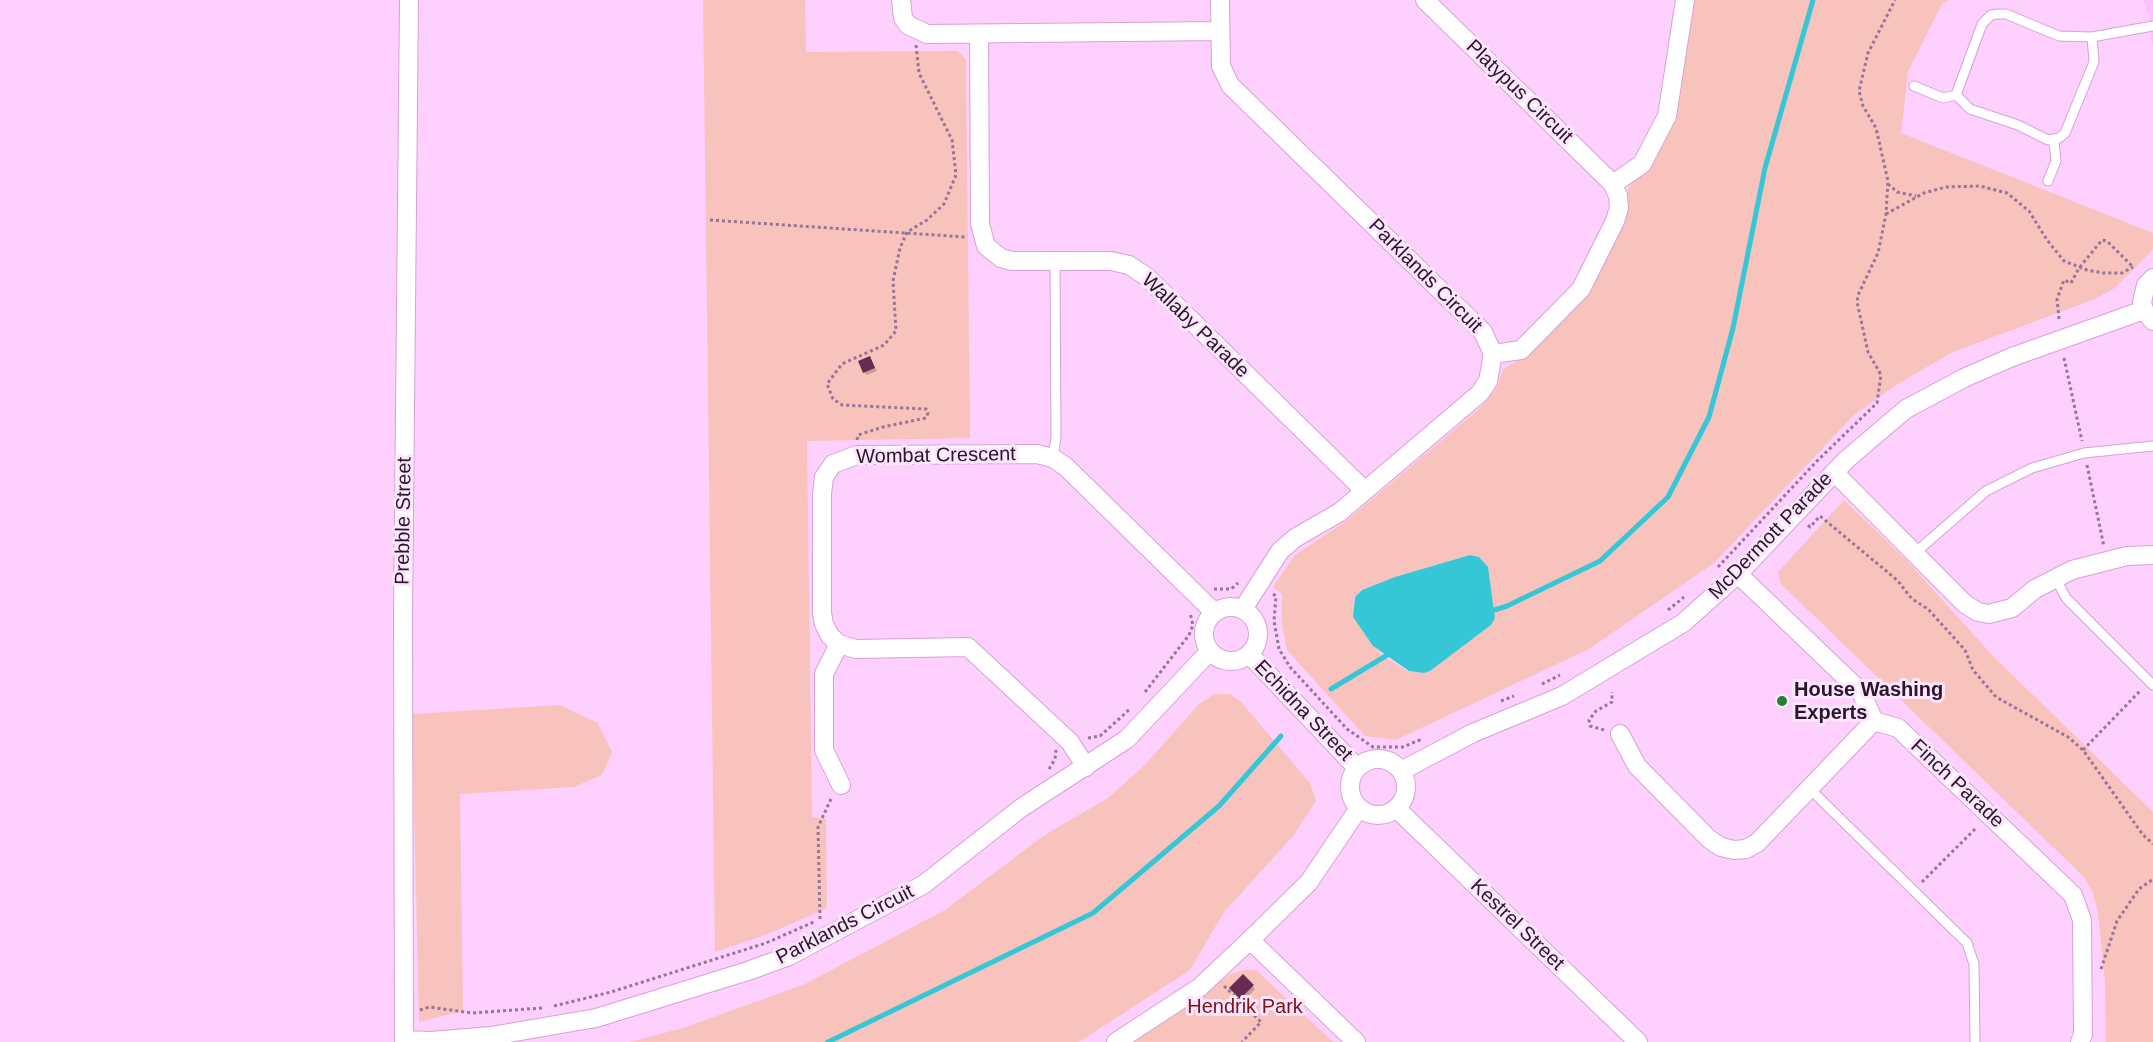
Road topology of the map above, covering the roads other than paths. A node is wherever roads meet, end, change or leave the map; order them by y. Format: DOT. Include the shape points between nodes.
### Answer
graph roads {
  1 [pos="409,0"];
  2 [pos="901,0"];
  3 [pos="1220,0"];
  4 [pos="1425,0"];
  5 [pos="1685,0"];
  6 [pos="2153,26"];
  7 [pos="1220,32"];
  8 [pos="979,34"];
  9 [pos="2092,37"];
  10 [pos="1914,86"];
  11 [pos="1956,95"];
  12 [pos="2054,140"];
  13 [pos="2048,181"];
  14 [pos="1613,184"];
  15 [pos="1055,260"];
  16 [pos="2153,278"];
  17 [pos="2148,316"];
  18 [pos="1493,354"];
  19 [pos="2153,446"];
  20 [pos="1053,458"];
  21 [pos="1834,472"];
  22 [pos="1364,490"];
  23 [pos="1915,553"];
  24 [pos="2153,555"];
  25 [pos="1738,573"];
  26 [pos="2055,577"];
  27 [pos="1243,609"];
  28 [pos="1214,612"];
  29 [pos="839,644"];
  30 [pos="1210,651"];
  31 [pos="1249,654"];
  32 [pos="2151,683"];
  33 [pos="1874,721"];
  34 [pos="1620,734"];
  35 [pos="1086,766"];
  36 [pos="1357,768"];
  37 [pos="1401,771"];
  38 [pos="841,785"];
  39 [pos="1809,788"];
  40 [pos="1359,808"];
  41 [pos="1396,808"];
  42 [pos="1250,940"];
  43 [pos="404,1041"];
  44 [pos="1116,1042"];
  45 [pos="1356,1042"];
  46 [pos="1638,1042"];
  47 [pos="1975,1042"];
  48 [pos="2080,1042"];
  1 -- 43 [label="street, Prebble Street" via="403,616"];
  2 -- 8 [label="street" via="903,18 918,32"];
  3 -- 7 [label="street, Parklands Circuit"];
  4 -- 14 [label="street, Platypus Circuit"];
  5 -- 14 [label="street" via="1667,116 1642,164"];
  6 -- 9 [label="lane"];
  7 -- 8 [label="street"];
  7 -- 18 [label="street, Parklands Circuit" via="1221,66 1230,85 1483,332"];
  8 -- 15 [label="street, Wallaby Parade" via="982,237 986,246 1001,258"];
  9 -- 11 [label="lane" via="2059,36 2006,14 1991,15 1977,34"];
  9 -- 12 [label="lane" via="2094,62 2065,133"];
  10 -- 11 [label="lane" via="1943,98"];
  11 -- 12 [label="lane" via="1970,109"];
  12 -- 13 [label="lane" via="2056,160"];
  14 -- 18 [label="street" via="1619,202 1616,221 1581,289 1521,350"];
  15 -- 20 [label="lane"];
  15 -- 22 [label="street, Wallaby Parade" via="1111,261 1129,265 1147,277"];
  16 -- 17 [label="street" via="2143,293"];
  17 -- 21 [label="street, McDermott Parade" via="2012,357 1964,378 1906,409"];
  18 -- 22 [label="street, Parklands Circuit" via="1488,381 1480,393"];
  19 -- 23 [label="lane" via="2084,453 2032,468 1986,491"];
  20 -- 28 [label="street"];
  20 -- 29 [label="street, Wombat Crescent" via="1037,454 857,455 833,464 824,477 822,494 824,624"];
  21 -- 23 [label="street"];
  21 -- 25 [label="street, McDermott Parade"];
  22 -- 27 [label="street, Parklands Circuit" via="1340,512 1280,551"];
  23 -- 26 [label="street" via="1965,603 1989,614 2012,608"];
  24 -- 26 [label="street" via="2096,562"];
  25 -- 33 [label="street" via="1861,692"];
  25 -- 37 [label="street, McDermott Parade" via="1683,623 1605,672"];
  26 -- 32 [label="lane" via="2066,598"];
  27 -- 28 [label="street" via="1228,606"];
  27 -- 31 [label="street" via="1258,630"];
  28 -- 30 [label="street" via="1203,635"];
  29 -- 35 [label="street" via="856,649 968,646 1070,742"];
  29 -- 38 [label="street" via="824,674 824,750"];
  30 -- 31 [label="street" via="1225,660"];
  30 -- 35 [label="street, Parklands Circuit" via="1127,739"];
  31 -- 36 [label="street, Echidna Street"];
  33 -- 39 [label="street"];
  33 -- 48 [label="street, Finch Parade" via="1898,728 2073,895 2082,920"];
  34 -- 39 [label="street" via="1637,766 1721,847 1746,849 1757,843"];
  35 -- 43 [label="street, Parklands Circuit" via="1020,808 923,885 789,956 596,1018 491,1036"];
  36 -- 37 [label="street" via="1376,759 1390,762"];
  36 -- 40 [label="street" via="1350,788"];
  37 -- 41 [label="street" via="1404,795"];
  39 -- 47 [label="lane" via="1967,943 1974,964"];
  40 -- 41 [label="street" via="1374,815"];
  40 -- 42 [label="street" via="1309,882"];
  41 -- 46 [label="street, Kestrel Street"];
  42 -- 44 [label="street" via="1213,975"];
  42 -- 45 [label="street"];
}
